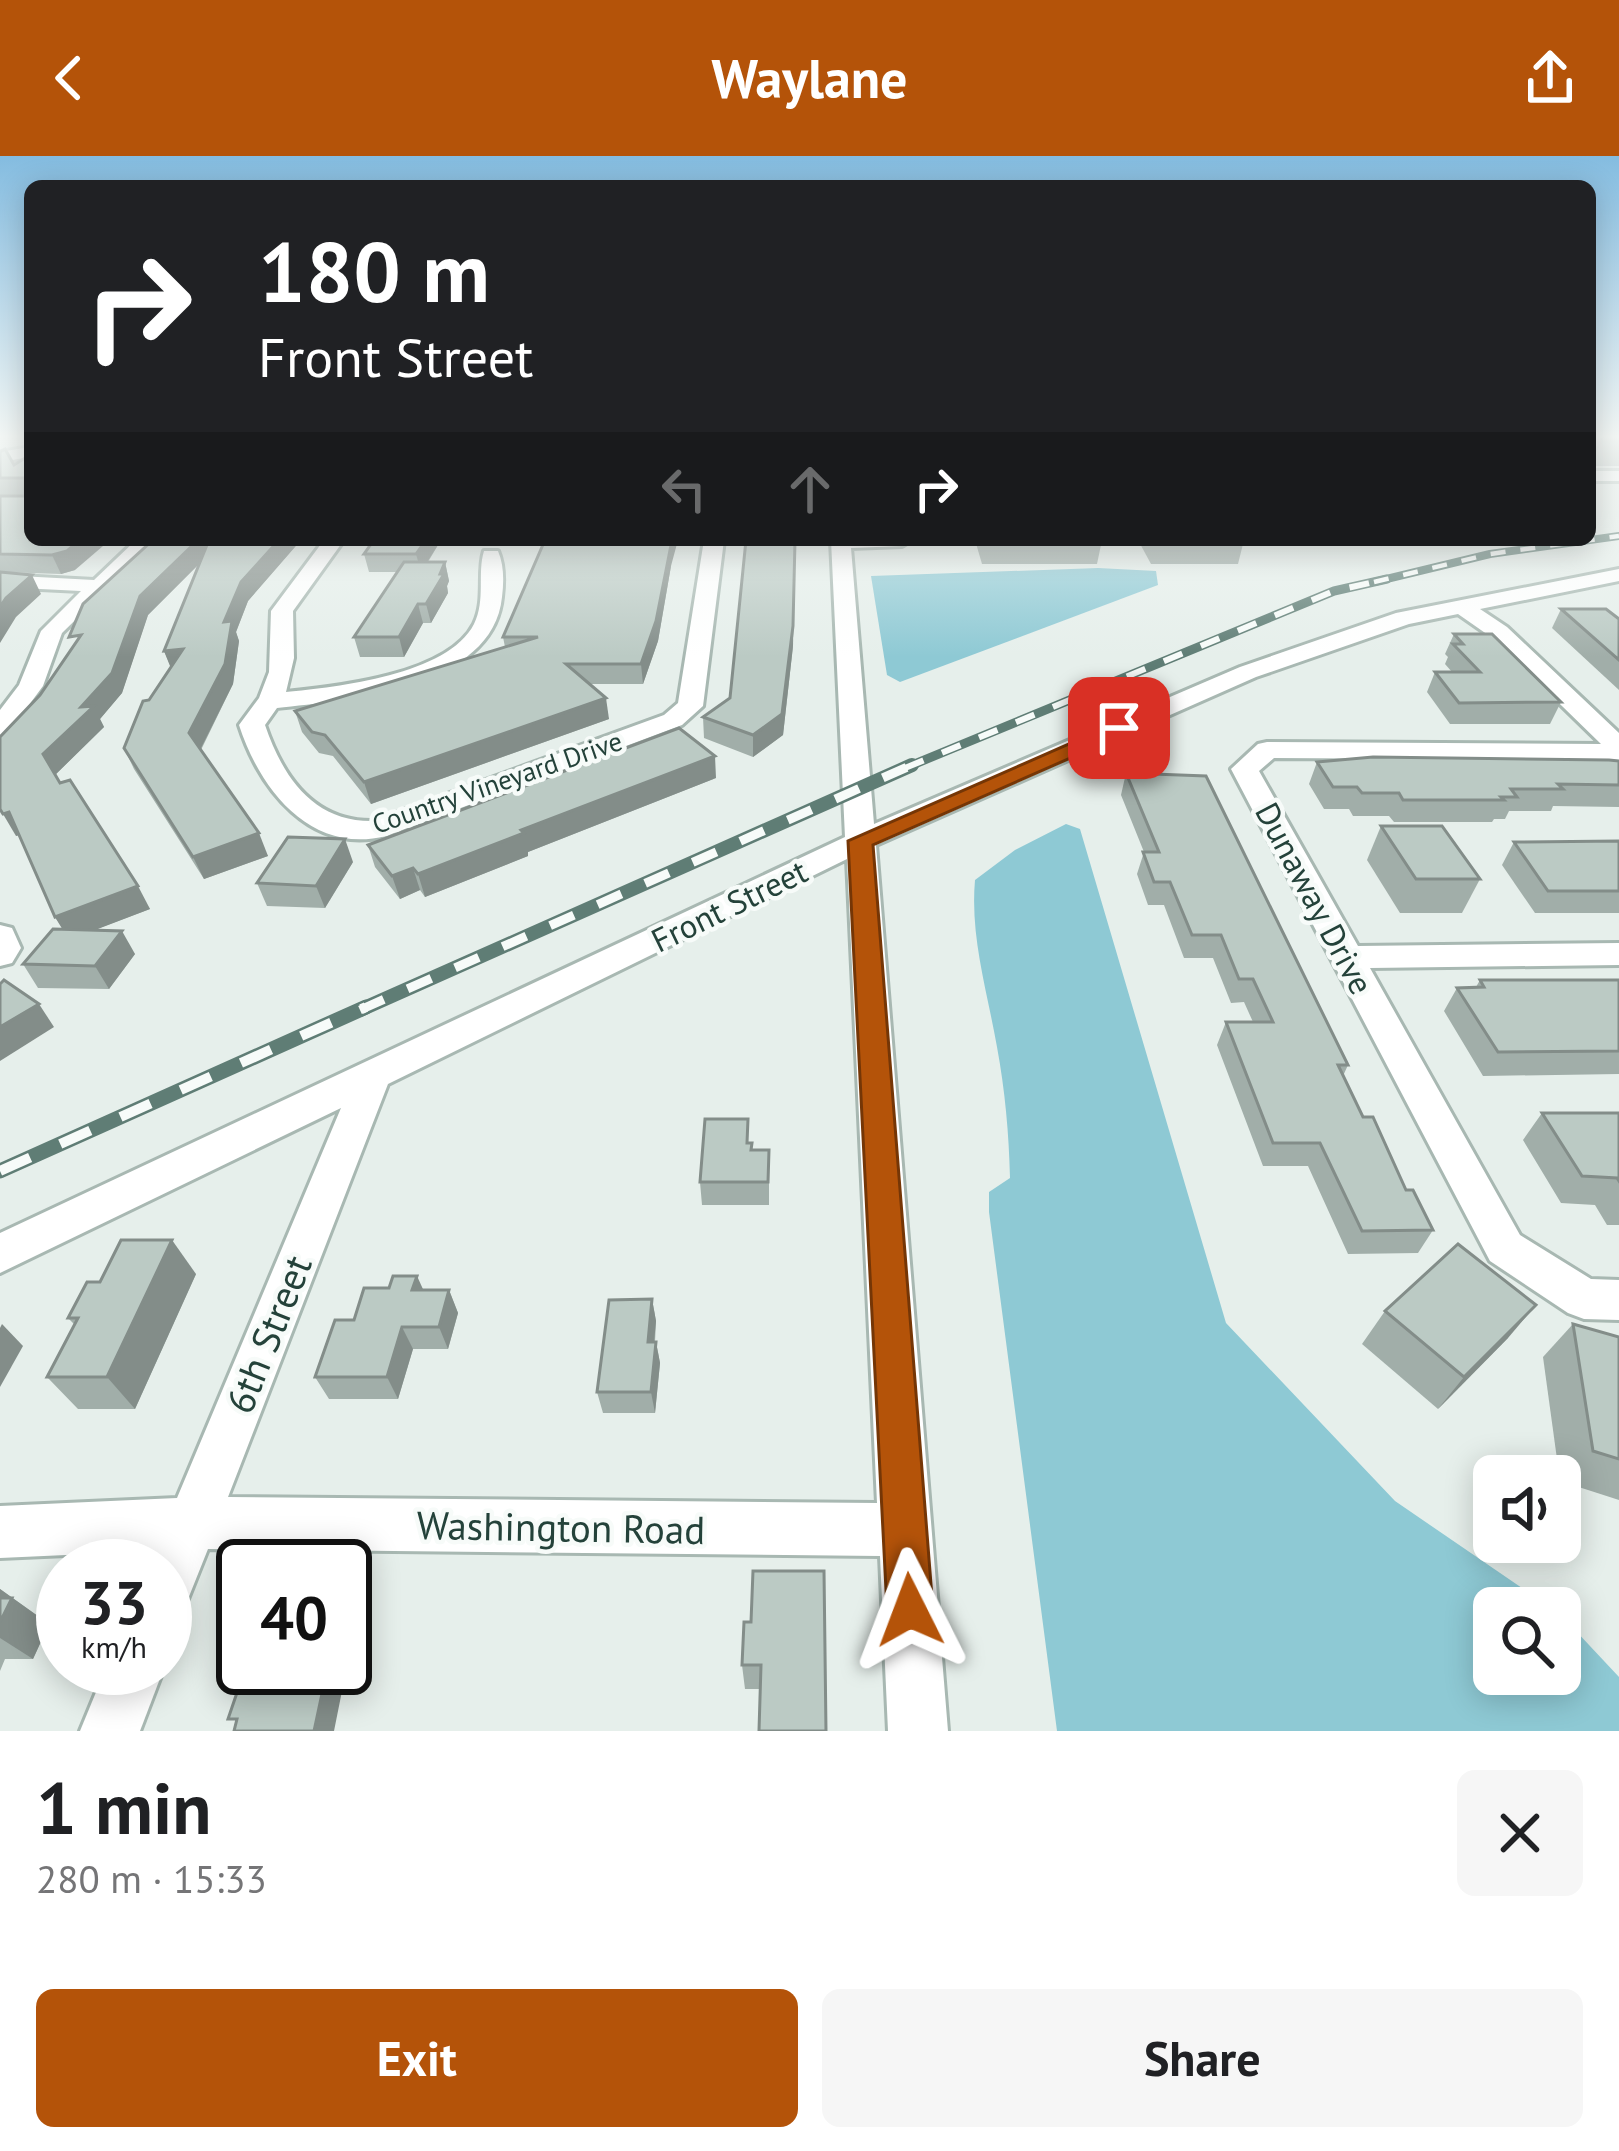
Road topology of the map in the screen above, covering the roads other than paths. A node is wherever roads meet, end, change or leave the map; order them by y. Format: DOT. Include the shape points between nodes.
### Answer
graph roads {
  1 [pos="140,546"];
  2 [pos="330,546"];
  3 [pos="712,546"];
  4 [pos="841,546"];
  5 [pos="490,556"];
  6 [pos="1619,575"];
  7 [pos="0,581"];
  8 [pos="97,586"];
  9 [pos="1461,606"];
  10 [pos="272,701"];
  11 [pos="0,727"];
  12 [pos="1619,750"];
  13 [pos="860,841"];
  14 [pos="0,935"];
  15 [pos="1619,954"];
  16 [pos="0,955"];
  17 [pos="1347,957"];
  18 [pos="372,1078"];
  19 [pos="0,1254"];
  20 [pos="1619,1300"];
  21 [pos="191,1523"];
  22 [pos="905,1530"];
  23 [pos="0,1532"];
  24 [pos="185,1539"];
  25 [pos="124,1695"];
  26 [pos="110,1731"];
  27 [pos="918,1731"];
  1 -- 8 [label="street"];
  2 -- 10 [label="street, Country Vineyard Drive" via="282,610 285,656"];
  3 -- 10 [label="street, Country Vineyard Drive" via="690,706 673,720 376,830 315,820 257,748 252,724"];
  4 -- 13 [label="street"];
  5 -- 10 [label="street" via="494,583 482,631 463,649 340,694"];
  6 -- 9 [label="street, Front Street"];
  7 -- 8 [label="street"];
  8 -- 11 [label="street" via="52,631 31,686"];
  9 -- 12 [label="street" via="1499,632"];
  9 -- 13 [label="street, Front Street" via="1249,672"];
  12 -- 17 [label="street, Dunaway Drive" via="1268,750 1245,769"];
  13 -- 18 [label="street, Front Street"];
  13 -- 22 [label="street"];
  14 -- 16 [label="street"];
  15 -- 17 [label="street"];
  17 -- 20 [label="street, Dunaway Drive" via="1505,1248 1583,1299"];
  18 -- 19 [label="street, Front Street"];
  18 -- 21 [label="street, 6th Street"];
  21 -- 22 [label="street, Washington Road"];
  21 -- 23 [label="street, Washington Road"];
  21 -- 24 [label="street, 6th Street"];
  22 -- 27 [label="street"];
  25 -- 26 [label="street"];
}
